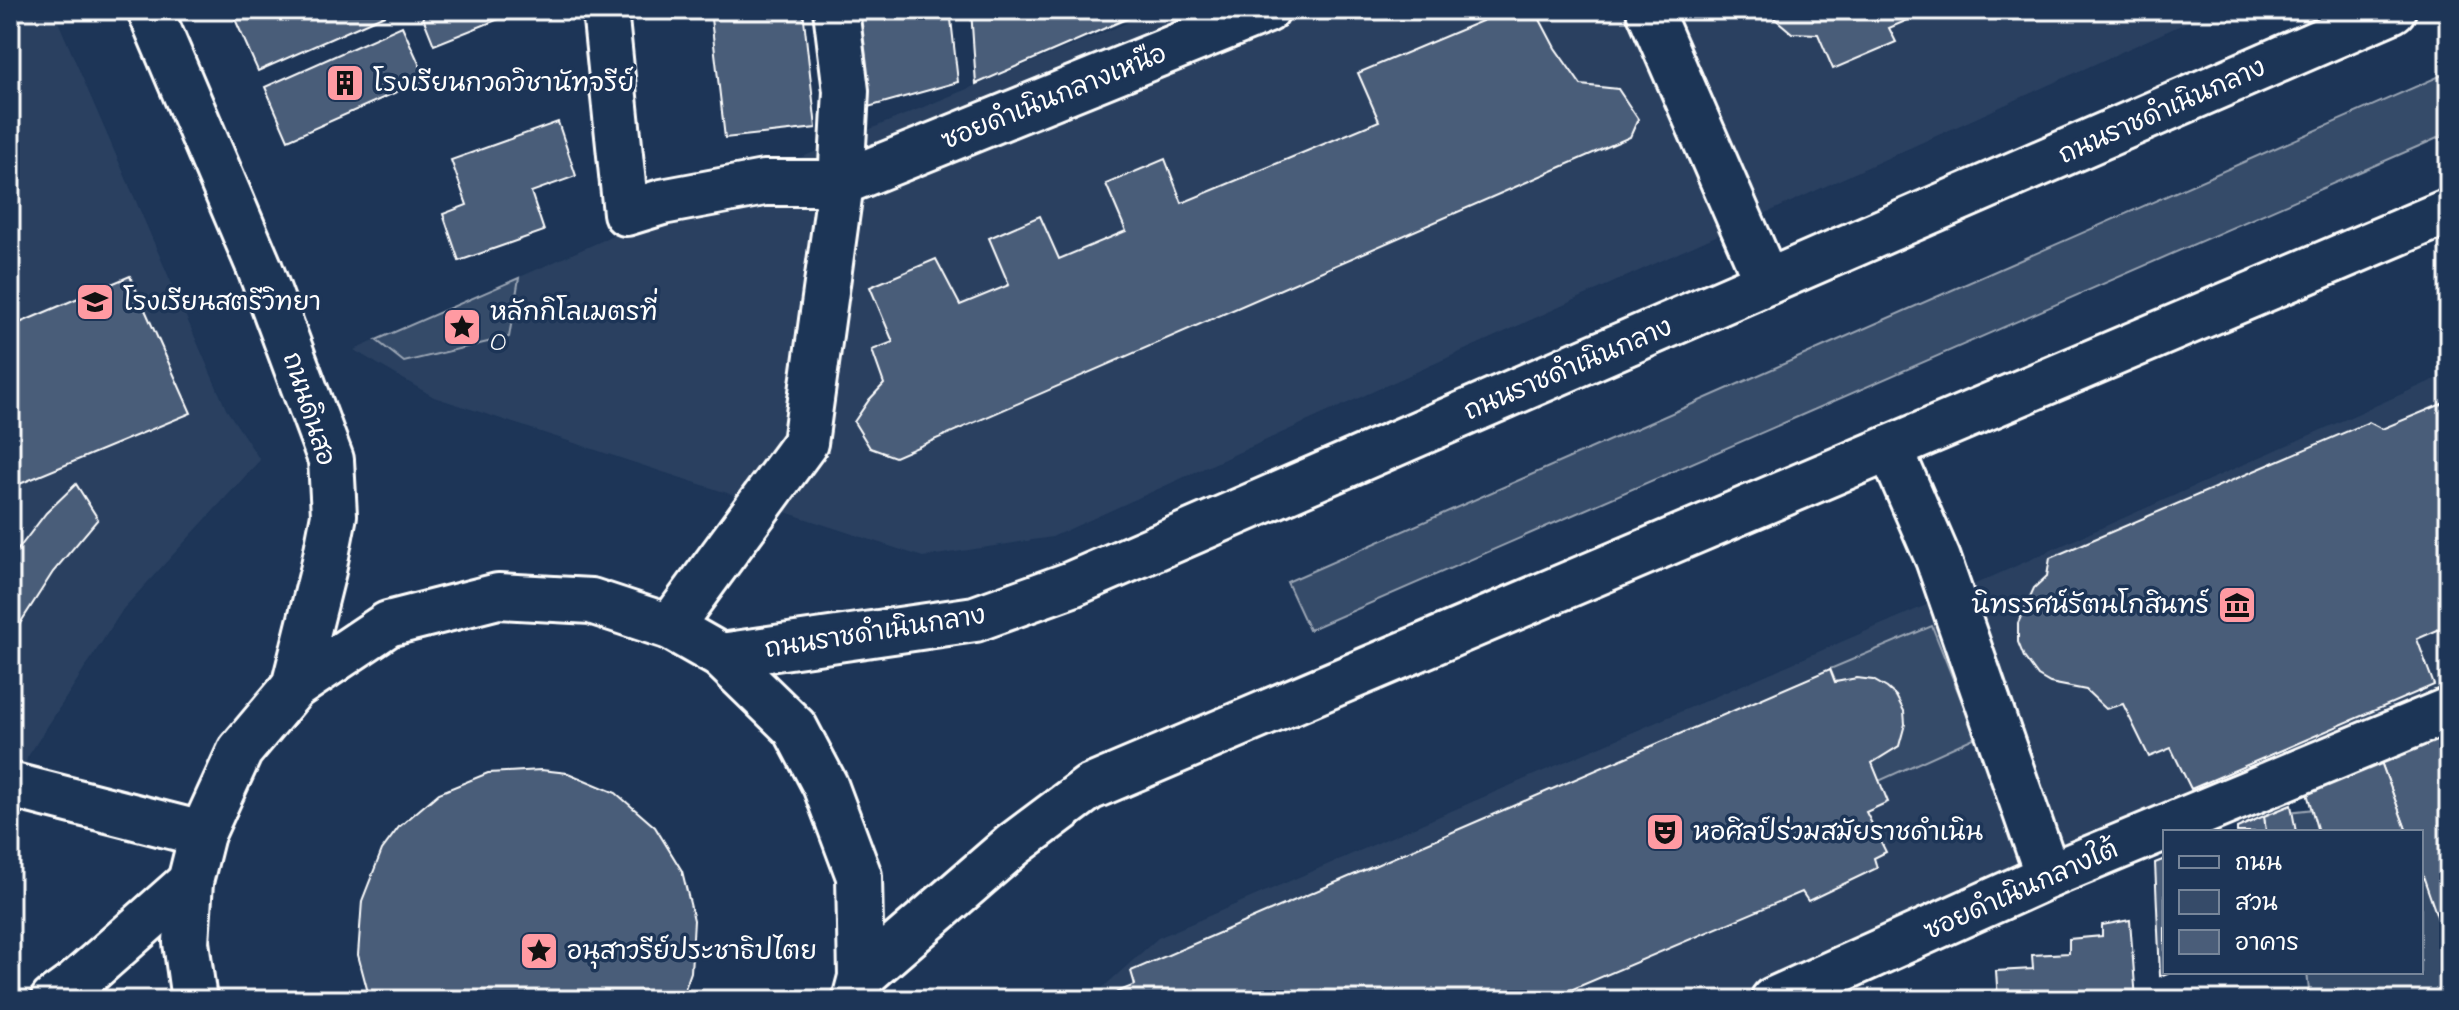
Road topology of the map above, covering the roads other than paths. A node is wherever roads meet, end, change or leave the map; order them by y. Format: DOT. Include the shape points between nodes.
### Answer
graph roads {
  1 [pos="150,10"];
  2 [pos="605,10"];
  3 [pos="836,10"];
  4 [pos="1267,10"];
  5 [pos="1649,10"];
  6 [pos="2374,14"];
  7 [pos="841,183"];
  8 [pos="2449,211"];
  9 [pos="1767,282"];
  10 [pos="1890,448"];
  11 [pos="670,627"];
  12 [pos="721,656"];
  13 [pos="294,687"];
  14 [pos="2449,710"];
  15 [pos="10,785"];
  16 [pos="202,834"];
  17 [pos="2048,876"];
  18 [pos="190,882"];
  19 [pos="858,988"];
  20 [pos="53,1000"];
  21 [pos="194,1000"];
  22 [pos="1773,1000"];
  1 -- 13 [label="main road, ถนนดินสอ" via="260,269 331,460 334,515"];
  2 -- 7 [label="main road" via="626,213 764,183"];
  3 -- 7 [label="main road" via="846,91"];
  4 -- 7 [label="main road, ซอยดำเนินกลางเหนือ"];
  5 -- 9 [label="main road"];
  6 -- 9 [label="main road, ถนนราชดำเนินกลาง"];
  7 -- 11 [label="main road" via="805,443"];
  8 -- 10 [label="main road"];
  9 -- 12 [label="main road, ถนนราชดำเนินกลาง" via="1008,608 975,619"];
  10 -- 17 [label="main road" via="1938,559"];
  10 -- 19 [label="main road" via="1089,788 1013,845"];
  11 -- 12 [label="main road"];
  11 -- 13 [label="main road" via="591,601 498,596 388,624"];
  12 -- 19 [label="main road" via="795,728 825,785 859,876"];
  13 -- 16 [label="main road" via="240,751"];
  14 -- 17 [label="main road, ซอยดำเนินกลางใต้"];
  15 -- 16 [label="main road"];
  16 -- 18 [label="main road"];
  17 -- 22 [label="main road, ซอยดำเนินกลางใต้"];
  18 -- 20 [label="main road"];
  18 -- 21 [label="main road" via="186,942"];
}
